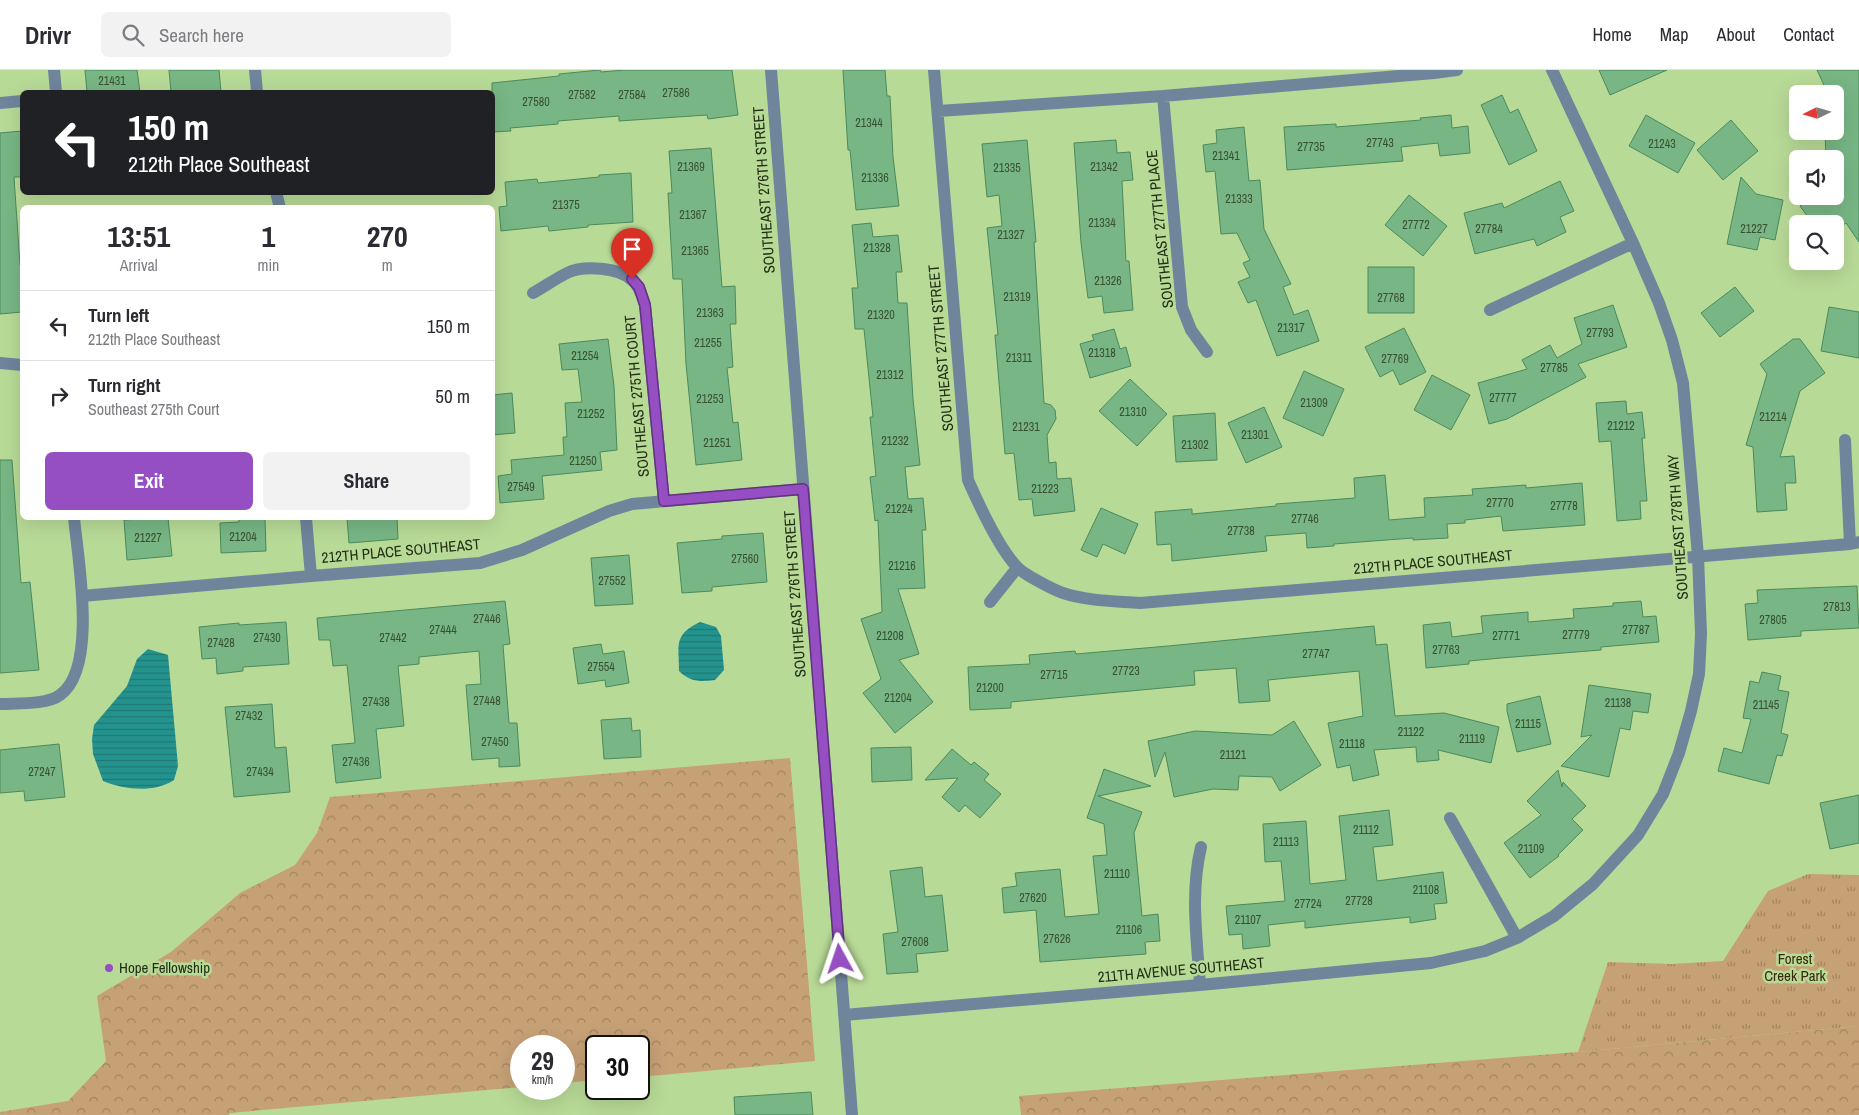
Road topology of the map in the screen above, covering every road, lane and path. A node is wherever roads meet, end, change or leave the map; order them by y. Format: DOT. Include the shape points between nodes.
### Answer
graph roads {
  1 [pos="54,70"];
  2 [pos="255,70"];
  3 [pos="771,70"];
  4 [pos="934,70"];
  5 [pos="1457,70"];
  6 [pos="1552,70"];
  7 [pos="56,90"];
  8 [pos="257,90"];
  9 [pos="1163,96"];
  10 [pos="20,101"];
  11 [pos="0,103"];
  12 [pos="938,111"];
  13 [pos="1633,243"];
  14 [pos="533,294"];
  15 [pos="1490,310"];
  16 [pos="1207,352"];
  17 [pos="0,363"];
  18 [pos="20,365"];
  19 [pos="1845,440"];
  20 [pos="803,489"];
  21 [pos="664,501"];
  22 [pos="74,520"];
  23 [pos="306,520"];
  24 [pos="1854,543"];
  25 [pos="1698,556"];
  26 [pos="1017,568"];
  27 [pos="311,576"];
  28 [pos="82,596"];
  29 [pos="990,602"];
  30 [pos="0,704"];
  31 [pos="1450,818"];
  32 [pos="1202,847"];
  33 [pos="1517,938"];
  34 [pos="1200,986"];
  35 [pos="844,1015"];
  36 [pos="852,1115"];
  1 -- 7 [label="street"];
  2 -- 8 [label="street"];
  3 -- 20 [label="street, SOUTHEAST 276TH STREET"];
  4 -- 12 [label="street, SOUTHEAST 277TH STREET"];
  5 -- 9 [label="street"];
  6 -- 13 [label="street, SOUTHEAST 278TH WAY"];
  9 -- 12 [label="street"];
  9 -- 16 [label="street, SOUTHEAST 277TH PLACE" via="1182,307 1191,330"];
  10 -- 11 [label="street"];
  12 -- 26 [label="street, SOUTHEAST 277TH STREET" via="968,480 980,509"];
  13 -- 15 [label="street"];
  13 -- 25 [label="street, SOUTHEAST 278TH WAY" via="1672,340 1683,383"];
  14 -- 21 [label="street, SOUTHEAST 275TH COURT" via="569,272 600,268 623,273 639,287 645,305"];
  17 -- 18 [label="street"];
  19 -- 24 [label="street"];
  20 -- 21 [label="street, 212TH PLACE SOUTHEAST"];
  20 -- 35 [label="street, SOUTHEAST 276TH STREET"];
  21 -- 27 [label="street, 212TH PLACE SOUTHEAST" via="632,504 609,511 522,550 480,563"];
  22 -- 28 [label="street"];
  23 -- 27 [label="street"];
  24 -- 25 [label="street, 212TH PLACE SOUTHEAST"];
  25 -- 26 [label="street, 212TH PLACE SOUTHEAST" via="1140,603 1063,593"];
  25 -- 33 [label="street, SOUTHEAST 278TH WAY" via="1699,674 1680,753 1663,794 1638,835 1593,884 1554,916"];
  26 -- 29 [label="street"];
  27 -- 28 [label="street, 212TH PLACE SOUTHEAST"];
  28 -- 30 [label="street" via="83,643 72,684 50,700"];
  31 -- 33 [label="street"];
  32 -- 34 [label="street" via="1194,892"];
  33 -- 34 [label="street, 211TH AVENUE SOUTHEAST" via="1484,951 1431,963"];
  34 -- 35 [label="street, 211TH AVENUE SOUTHEAST"];
  35 -- 36 [label="street, SOUTHEAST 276TH STREET"];
}
